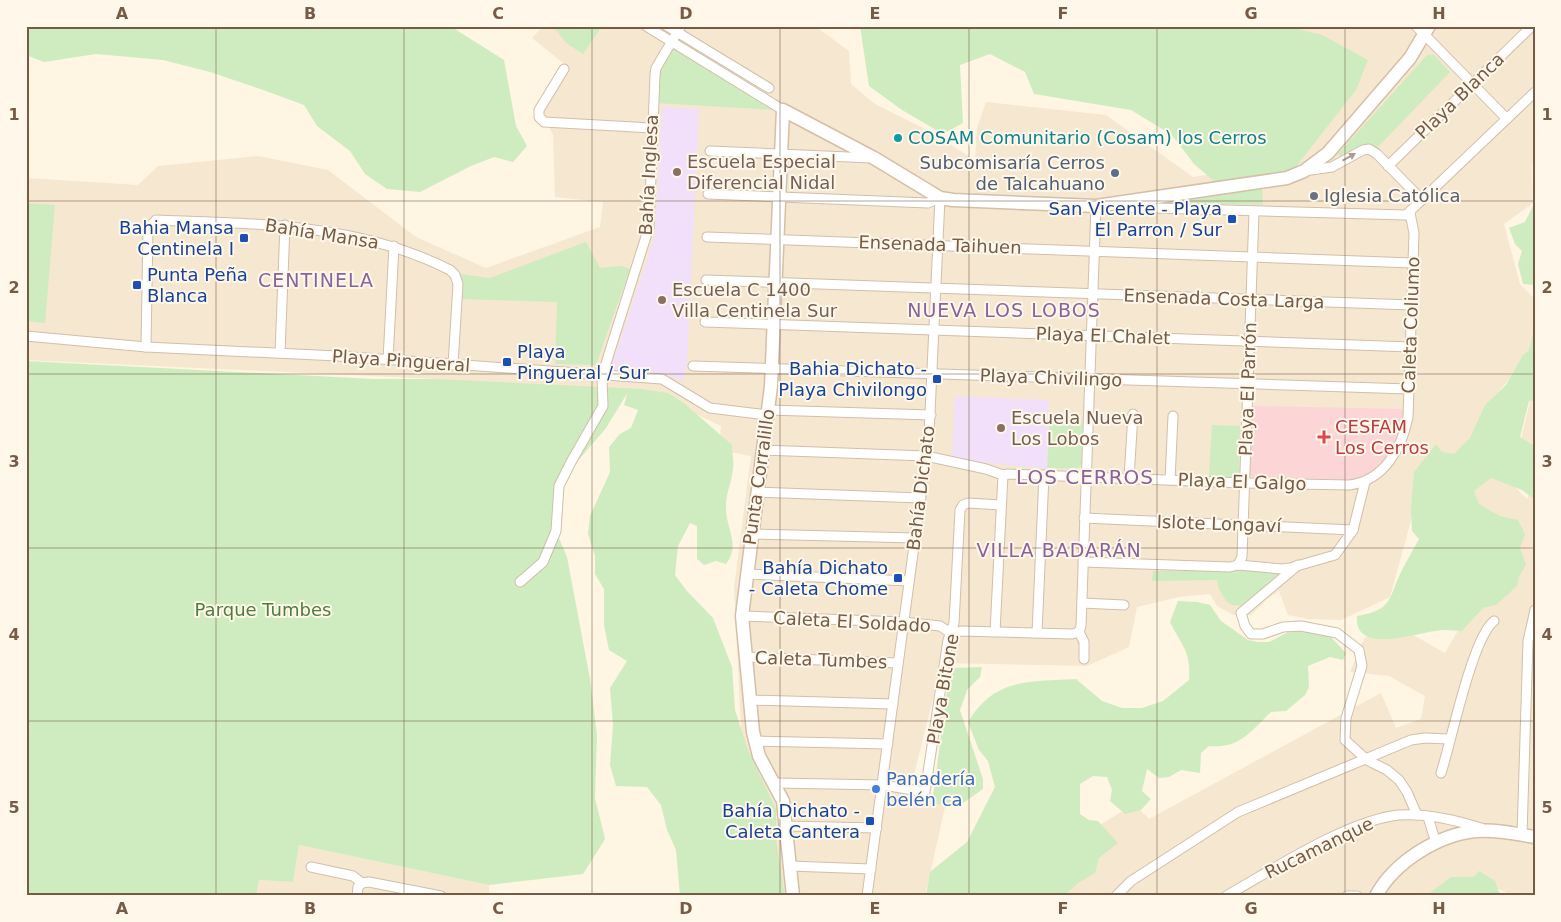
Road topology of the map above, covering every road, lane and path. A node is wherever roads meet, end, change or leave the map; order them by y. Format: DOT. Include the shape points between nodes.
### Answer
graph roads {
  1 [pos="646,26"];
  2 [pos="667,26"];
  3 [pos="1532,26"];
  4 [pos="1423,29"];
  5 [pos="679,30"];
  6 [pos="672,42"];
  7 [pos="564,69"];
  8 [pos="1473,84"];
  9 [pos="769,88"];
  10 [pos="1535,92"];
  11 [pos="783,110"];
  12 [pos="1507,119"];
  13 [pos="652,128"];
  14 [pos="710,151"];
  15 [pos="782,154"];
  16 [pos="874,158"];
  17 [pos="1388,166"];
  18 [pos="1304,171"];
  19 [pos="708,194"];
  20 [pos="780,197"];
  21 [pos="940,198"];
  22 [pos="1422,200"];
  23 [pos="1096,206"];
  24 [pos="1254,212"];
  25 [pos="1410,213"];
  26 [pos="285,225"];
  27 [pos="707,237"];
  28 [pos="778,239"];
  29 [pos="937,245"];
  30 [pos="394,246"];
  31 [pos="1094,251"];
  32 [pos="1253,257"];
  33 [pos="1413,263"];
  34 [pos="706,280"];
  35 [pos="776,282"];
  36 [pos="935,288"];
  37 [pos="1093,294"];
  38 [pos="1251,300"];
  39 [pos="1412,305"];
  40 [pos="705,322"];
  41 [pos="774,325"];
  42 [pos="934,330"];
  43 [pos="26,336"];
  44 [pos="1091,336"];
  45 [pos="1250,342"];
  46 [pos="146,347"];
  47 [pos="1411,347"];
  48 [pos="280,353"];
  49 [pos="388,360"];
  50 [pos="453,365"];
  51 [pos="693,366"];
  52 [pos="772,368"];
  53 [pos="932,374"];
  54 [pos="602,376"];
  55 [pos="1090,379"];
  56 [pos="1248,384"];
  57 [pos="1410,389"];
  58 [pos="768,412"];
  59 [pos="1133,414"];
  60 [pos="931,415"];
  61 [pos="1173,416"];
  62 [pos="762,450"];
  63 [pos="926,456"];
  64 [pos="1003,475"];
  65 [pos="1044,475"];
  66 [pos="1086,477"];
  67 [pos="1130,478"];
  68 [pos="1170,480"];
  69 [pos="1365,482"];
  70 [pos="1244,483"];
  71 [pos="757,492"];
  72 [pos="921,498"];
  73 [pos="1001,505"];
  74 [pos="1084,518"];
  75 [pos="1243,525"];
  76 [pos="1353,530"];
  77 [pos="751,534"];
  78 [pos="915,538"];
  79 [pos="1083,562"];
  80 [pos="1238,564"];
  81 [pos="1298,566"];
  82 [pos="746,574"];
  83 [pos="909,581"];
  84 [pos="520,582"];
  85 [pos="1082,603"];
  86 [pos="1124,605"];
  87 [pos="1535,610"];
  88 [pos="742,616"];
  89 [pos="1494,621"];
  90 [pos="903,622"];
  91 [pos="995,632"];
  92 [pos="1079,632"];
  93 [pos="1038,633"];
  94 [pos="952,634"];
  95 [pos="745,657"];
  96 [pos="1084,659"];
  97 [pos="898,663"];
  98 [pos="1531,678"];
  99 [pos="749,700"];
  100 [pos="893,704"];
  101 [pos="1449,739"];
  102 [pos="754,741"];
  103 [pos="888,744"];
  104 [pos="1367,760"];
  105 [pos="1441,773"];
  106 [pos="775,783"];
  107 [pos="883,785"];
  108 [pos="1417,815"];
  109 [pos="1428,817"];
  110 [pos="786,826"];
  111 [pos="877,828"];
  112 [pos="1486,830"];
  113 [pos="1529,836"];
  114 [pos="1436,843"];
  115 [pos="790,866"];
  116 [pos="311,867"];
  117 [pos="871,869"];
  118 [pos="362,883"];
  119 [pos="403,892"];
  120 [pos="357,896"];
  121 [pos="441,896"];
  122 [pos="793,896"];
  123 [pos="867,896"];
  124 [pos="1116,896"];
  125 [pos="1226,896"];
  126 [pos="1347,896"];
  127 [pos="1357,896"];
  128 [pos="1376,896"];
  1 -- 6 [label="street"];
  2 -- 5 [label="street"];
  3 -- 8 [label="street, Playa Blanca"];
  4 -- 8 [label="street"];
  4 -- 18 [label="street" via="1410,58 1320,160"];
  5 -- 6 [label="street, Bahía Inglesa"];
  5 -- 9 [label="street"];
  6 -- 11 [label="street"];
  6 -- 13 [label="street, Bahía Inglesa" via="656,68"];
  7 -- 13 [label="street" via="539,110 544,122"];
  8 -- 12 [label="street"];
  8 -- 17 [label="street, Playa Blanca"];
  10 -- 12 [label="street"];
  11 -- 15 [label="street, Punta Corralillo"];
  11 -- 16 [label="street"];
  12 -- 22 [label="street"];
  13 -- 54 [label="street, Bahía Inglesa" via="648,238"];
  14 -- 15 [label="street"];
  15 -- 16 [label="street"];
  15 -- 20 [label="street, Punta Corralillo"];
  16 -- 21 [label="street"];
  18 -- 17 [label="street, one-way" via="1332,167 1366,149 1375,152"];
  17 -- 22 [label="street"];
  18 -- 23 [label="street" via="1287,178"];
  19 -- 20 [label="street"];
  20 -- 21 [label="street" via="928,203"];
  20 -- 28 [label="street, Punta Corralillo"];
  21 -- 23 [label="street"];
  21 -- 29 [label="street, Bahía Dichato"];
  22 -- 25 [label="street"];
  23 -- 24 [label="street"];
  23 -- 31 [label="street"];
  24 -- 25 [label="street" via="1396,217"];
  24 -- 32 [label="street, Playa El Parrón"];
  25 -- 33 [label="street, Caleta Coliumo" via="1414,228"];
  26 -- 30 [label="street, Bahía Mansa"];
  26 -- 46 [label="street, Bahía Mansa" via="152,222 148,228"];
  26 -- 48 [label="street"];
  27 -- 28 [label="street, Ensenada Taihuen"];
  28 -- 29 [label="street, Ensenada Taihuen"];
  28 -- 35 [label="street, Punta Corralillo"];
  29 -- 31 [label="street, Ensenada Taihuen"];
  29 -- 36 [label="street, Bahía Dichato"];
  30 -- 49 [label="street"];
  30 -- 50 [label="street, Bahía Mansa" via="454,274 458,284"];
  31 -- 32 [label="street, Ensenada Taihuen"];
  31 -- 37 [label="street"];
  32 -- 33 [label="street, Ensenada Taihuen"];
  32 -- 38 [label="street, Playa El Parrón"];
  33 -- 39 [label="street, Caleta Coliumo"];
  34 -- 35 [label="street, Ensenada Costa Larga"];
  35 -- 36 [label="street, Ensenada Costa Larga"];
  35 -- 41 [label="street, Punta Corralillo"];
  36 -- 37 [label="street, Ensenada Costa Larga"];
  36 -- 42 [label="street, Bahía Dichato"];
  37 -- 38 [label="street, Ensenada Costa Larga"];
  37 -- 44 [label="street"];
  38 -- 39 [label="street, Ensenada Costa Larga"];
  38 -- 45 [label="street, Playa El Parrón"];
  39 -- 47 [label="street, Caleta Coliumo"];
  40 -- 41 [label="street, Playa El Chalet"];
  41 -- 42 [label="street, Playa El Chalet"];
  41 -- 52 [label="street, Punta Corralillo"];
  42 -- 44 [label="street, Playa El Chalet"];
  42 -- 53 [label="street, Bahía Dichato"];
  43 -- 46 [label="street, Playa Pingueral"];
  44 -- 45 [label="street, Playa El Chalet"];
  44 -- 55 [label="street"];
  45 -- 47 [label="street, Playa El Chalet"];
  45 -- 56 [label="street, Playa El Parrón"];
  46 -- 48 [label="street, Playa Pingueral"];
  47 -- 57 [label="street, Caleta Coliumo"];
  48 -- 49 [label="street, Playa Pingueral"];
  49 -- 50 [label="street, Playa Pingueral"];
  50 -- 54 [label="street, Playa Pingueral"];
  51 -- 52 [label="street, Playa Chivilingo"];
  52 -- 53 [label="street, Playa Chivilingo"];
  52 -- 58 [label="street, Punta Corralillo"];
  53 -- 55 [label="street, Playa Chivilingo"];
  53 -- 60 [label="street, Bahía Dichato"];
  54 -- 58 [label="street, Playa Pingueral" via="662,379 710,408"];
  54 -- 84 [label="street" via="603,406 559,486 556,531 543,562"];
  55 -- 56 [label="street, Playa Chivilingo"];
  55 -- 66 [label="street"];
  56 -- 57 [label="street, Playa Chivilingo"];
  56 -- 70 [label="street, Playa El Parrón"];
  57 -- 69 [label="street, Caleta Coliumo" via="1408,417 1400,441 1385,467"];
  58 -- 60 [label="street, Playa Pingueral"];
  58 -- 62 [label="street, Punta Corralillo"];
  59 -- 67 [label="street"];
  60 -- 63 [label="street, Bahía Dichato"];
  61 -- 68 [label="street"];
  62 -- 63 [label="street, Playa El Galgo"];
  62 -- 71 [label="street, Punta Corralillo"];
  63 -- 64 [label="street, Playa El Galgo"];
  63 -- 72 [label="street, Bahía Dichato"];
  64 -- 65 [label="street, Playa El Galgo"];
  64 -- 73 [label="street"];
  65 -- 66 [label="street, Playa El Galgo"];
  65 -- 93 [label="street"];
  66 -- 67 [label="street, Playa El Galgo"];
  66 -- 74 [label="street"];
  67 -- 68 [label="street, Playa El Galgo"];
  68 -- 70 [label="street, Playa El Galgo"];
  69 -- 70 [label="street, Playa El Galgo" via="1349,485"];
  69 -- 76 [label="street"];
  70 -- 75 [label="street, Playa El Parrón"];
  71 -- 72 [label="street"];
  71 -- 77 [label="street, Punta Corralillo"];
  72 -- 78 [label="street, Bahía Dichato"];
  73 -- 91 [label="street"];
  73 -- 94 [label="street, Playa Bitone" via="968,504 961,508"];
  74 -- 75 [label="street, Islote Longaví"];
  74 -- 79 [label="street"];
  75 -- 76 [label="street, Islote Longaví"];
  75 -- 80 [label="street, Playa El Parrón" via="1242,557"];
  76 -- 81 [label="street" via="1335,555"];
  77 -- 78 [label="street"];
  77 -- 82 [label="street, Punta Corralillo"];
  78 -- 83 [label="street, Bahía Dichato"];
  79 -- 80 [label="street" via="1230,567"];
  79 -- 85 [label="street"];
  80 -- 81 [label="street" via="1282,569"];
  81 -- 104 [label="street" via="1241,613 1245,626 1252,634 1301,626 1337,633 1359,650 1362,666 1346,718 1345,740"];
  82 -- 83 [label="street"];
  82 -- 88 [label="street, Punta Corralillo"];
  83 -- 90 [label="street, Bahía Dichato"];
  85 -- 86 [label="street"];
  85 -- 92 [label="street"];
  87 -- 98 [label="street" via="1528,641"];
  88 -- 90 [label="street, Caleta El Soldado"];
  88 -- 95 [label="street, Punta Corralillo"];
  89 -- 101 [label="street" via="1484,632"];
  90 -- 94 [label="street, Caleta El Soldado" via="940,626"];
  90 -- 97 [label="street, Bahía Dichato"];
  91 -- 93 [label="street, Caleta El Soldado"];
  91 -- 94 [label="street, Caleta El Soldado" via="961,631"];
  92 -- 93 [label="street, Caleta El Soldado"];
  92 -- 96 [label="street" via="1084,642"];
  94 -- 107 [label="street, Playa Bitone" via="948,640 926,792"];
  95 -- 97 [label="street, Caleta Tumbes"];
  95 -- 99 [label="street, Punta Corralillo"];
  97 -- 100 [label="street, Bahía Dichato"];
  98 -- 113 [label="street"];
  99 -- 100 [label="street"];
  99 -- 102 [label="street, Punta Corralillo"];
  100 -- 103 [label="street, Bahía Dichato"];
  101 -- 104 [label="street" via="1418,738"];
  101 -- 105 [label="street"];
  102 -- 103 [label="street"];
  102 -- 106 [label="street, Punta Corralillo"];
  103 -- 107 [label="street, Bahía Dichato"];
  104 -- 108 [label="street" via="1399,780"];
  104 -- 124 [label="street" via="1292,788 1225,819 1131,881"];
  106 -- 107 [label="street"];
  106 -- 110 [label="street, Punta Corralillo"];
  107 -- 111 [label="street, Bahía Dichato"];
  108 -- 109 [label="street, Rucamanque"];
  108 -- 125 [label="street, Rucamanque" via="1389,816 1356,827 1326,840"];
  109 -- 112 [label="street, Rucamanque"];
  109 -- 114 [label="street"];
  110 -- 111 [label="street"];
  110 -- 115 [label="street, Punta Corralillo"];
  111 -- 117 [label="street, Bahía Dichato"];
  112 -- 113 [label="street, Rucamanque"];
  112 -- 114 [label="street"];
  114 -- 128 [label="street" via="1397,870"];
  115 -- 117 [label="street"];
  115 -- 122 [label="street, Punta Corralillo"];
  116 -- 118 [label="street" via="353,876"];
  117 -- 123 [label="street, Bahía Dichato"];
  118 -- 119 [label="street"];
  118 -- 120 [label="street"];
  119 -- 121 [label="street"];
  126 -- 127 [label="street"];
}
